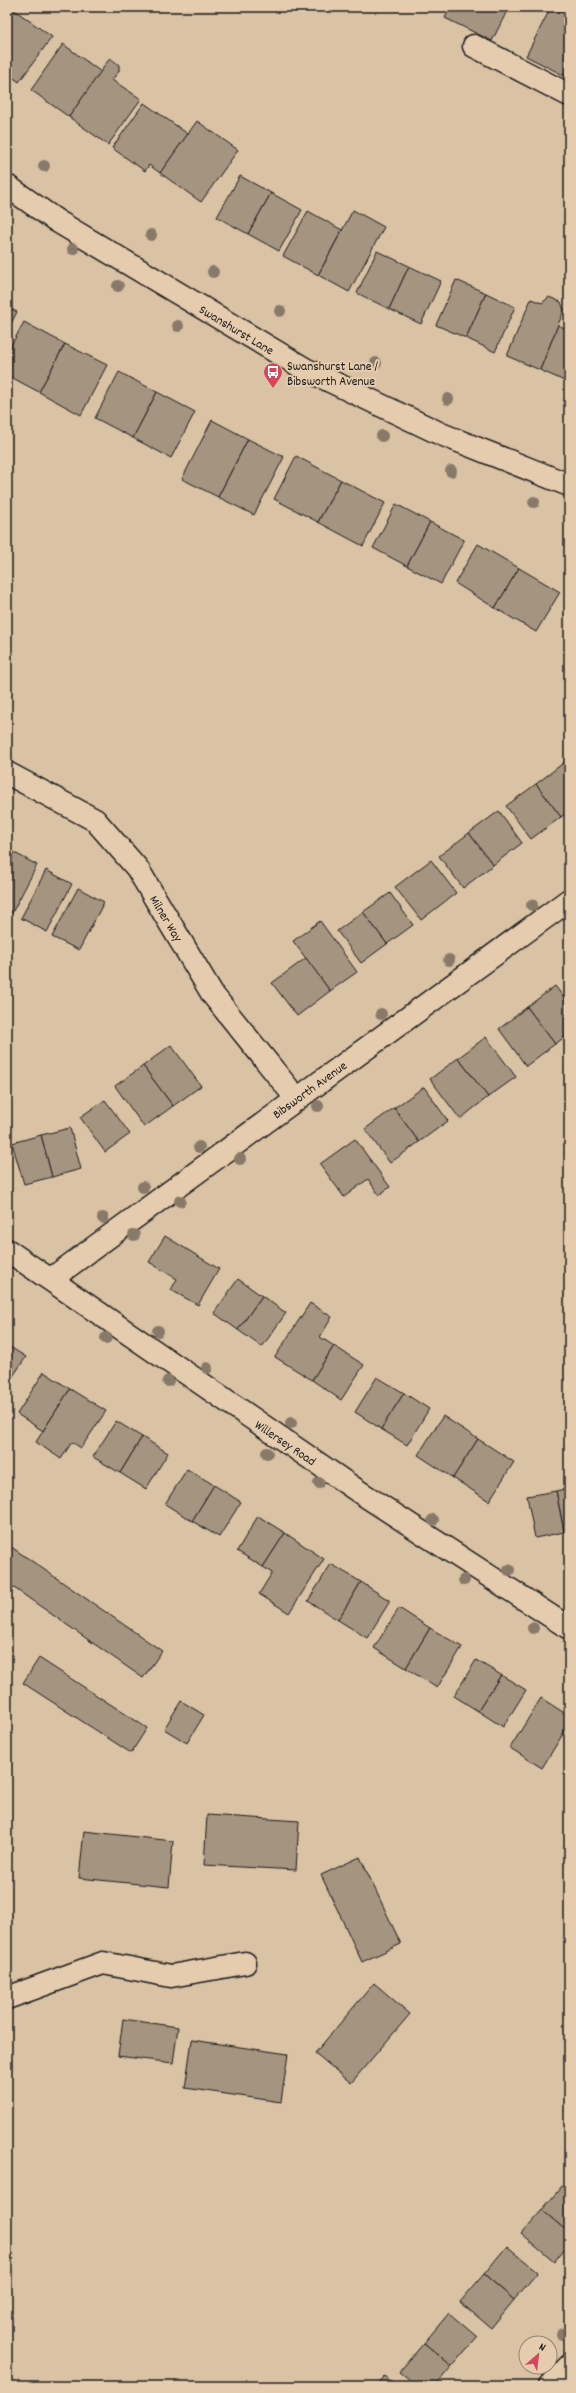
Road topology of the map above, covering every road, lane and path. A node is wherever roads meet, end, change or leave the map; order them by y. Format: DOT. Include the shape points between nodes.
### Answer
graph roads {
  1 [pos="474,46"];
  2 [pos="569,95"];
  3 [pos="7,186"];
  4 [pos="569,485"];
  5 [pos="7,773"];
  6 [pos="569,900"];
  7 [pos="296,1098"];
  8 [pos="7,1250"];
  9 [pos="51,1279"];
  10 [pos="569,1628"];
  11 [pos="245,1963"];
  12 [pos="7,1998"];
  13 [pos="569,2366"];
  14 [pos="550,2386"];
  1 -- 2 [label="street"];
  3 -- 4 [label="street, Swanshurst Lane" via="57,221 305,370 441,434"];
  5 -- 7 [label="street, Milner Way" via="95,820 137,868 213,995"];
  6 -- 7 [label="street, Bibsworth Avenue"];
  7 -- 9 [label="street, Bibsworth Avenue"];
  8 -- 9 [label="street, Willersey Road"];
  9 -- 10 [label="street, Willersey Road" via="358,1491"];
  11 -- 12 [label="street" via="171,1976 103,1963"];
  13 -- 14 [label="street"];
}
